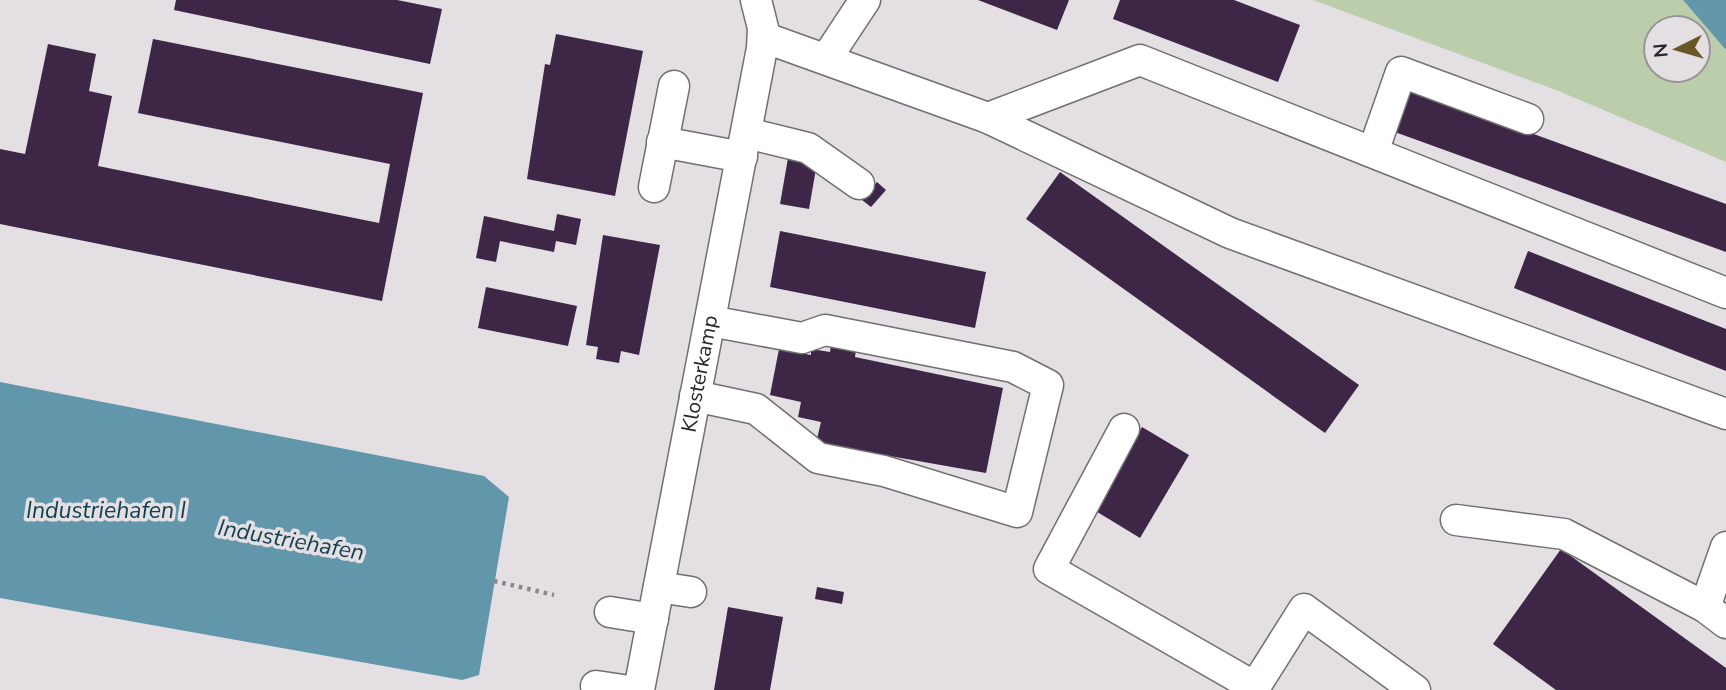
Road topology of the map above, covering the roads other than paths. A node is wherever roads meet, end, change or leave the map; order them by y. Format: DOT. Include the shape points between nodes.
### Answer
graph roads {
  1 [pos="756,0"];
  2 [pos="865,0"];
  3 [pos="762,47"];
  4 [pos="826,59"];
  5 [pos="674,86"];
  6 [pos="988,118"];
  7 [pos="1528,119"];
  8 [pos="662,142"];
  9 [pos="744,145"];
  10 [pos="1373,152"];
  11 [pos="859,184"];
  12 [pos="654,187"];
  13 [pos="1726,293"];
  14 [pos="710,321"];
  15 [pos="695,396"];
  16 [pos="1726,414"];
  17 [pos="1125,429"];
  18 [pos="1456,520"];
  19 [pos="1726,547"];
  20 [pos="659,587"];
  21 [pos="691,592"];
  22 [pos="610,612"];
  23 [pos="1716,615"];
  24 [pos="653,619"];
  25 [pos="1254,688"];
  26 [pos="639,690"];
  27 [pos="1415,690"];
  1 -- 3 [label="street"];
  2 -- 4 [label="street"];
  3 -- 4 [label="street"];
  3 -- 9 [label="street, Klosterkamp"];
  4 -- 6 [label="street"];
  5 -- 8 [label="street"];
  6 -- 10 [label="street" via="1140,60"];
  6 -- 16 [label="street" via="1230,233"];
  7 -- 10 [label="street" via="1401,72"];
  8 -- 9 [label="street"];
  8 -- 12 [label="street"];
  9 -- 11 [label="street" via="808,148"];
  9 -- 14 [label="street, Klosterkamp"];
  10 -- 13 [label="street"];
  14 -- 15 [label="street, Klosterkamp"];
  14 -- 15 [label="street" via="802,338 825,330 1013,367 1048,385 1017,512 884,471 818,458 756,409"];
  15 -- 20 [label="street, Klosterkamp"];
  17 -- 25 [label="street" via="1049,569"];
  18 -- 23 [label="street" via="1564,534"];
  19 -- 23 [label="street"];
  20 -- 21 [label="street"];
  20 -- 24 [label="street, Klosterkamp"];
  22 -- 24 [label="street"];
  24 -- 26 [label="street, Klosterkamp"];
  25 -- 27 [label="street" via="1304,610"];
}
